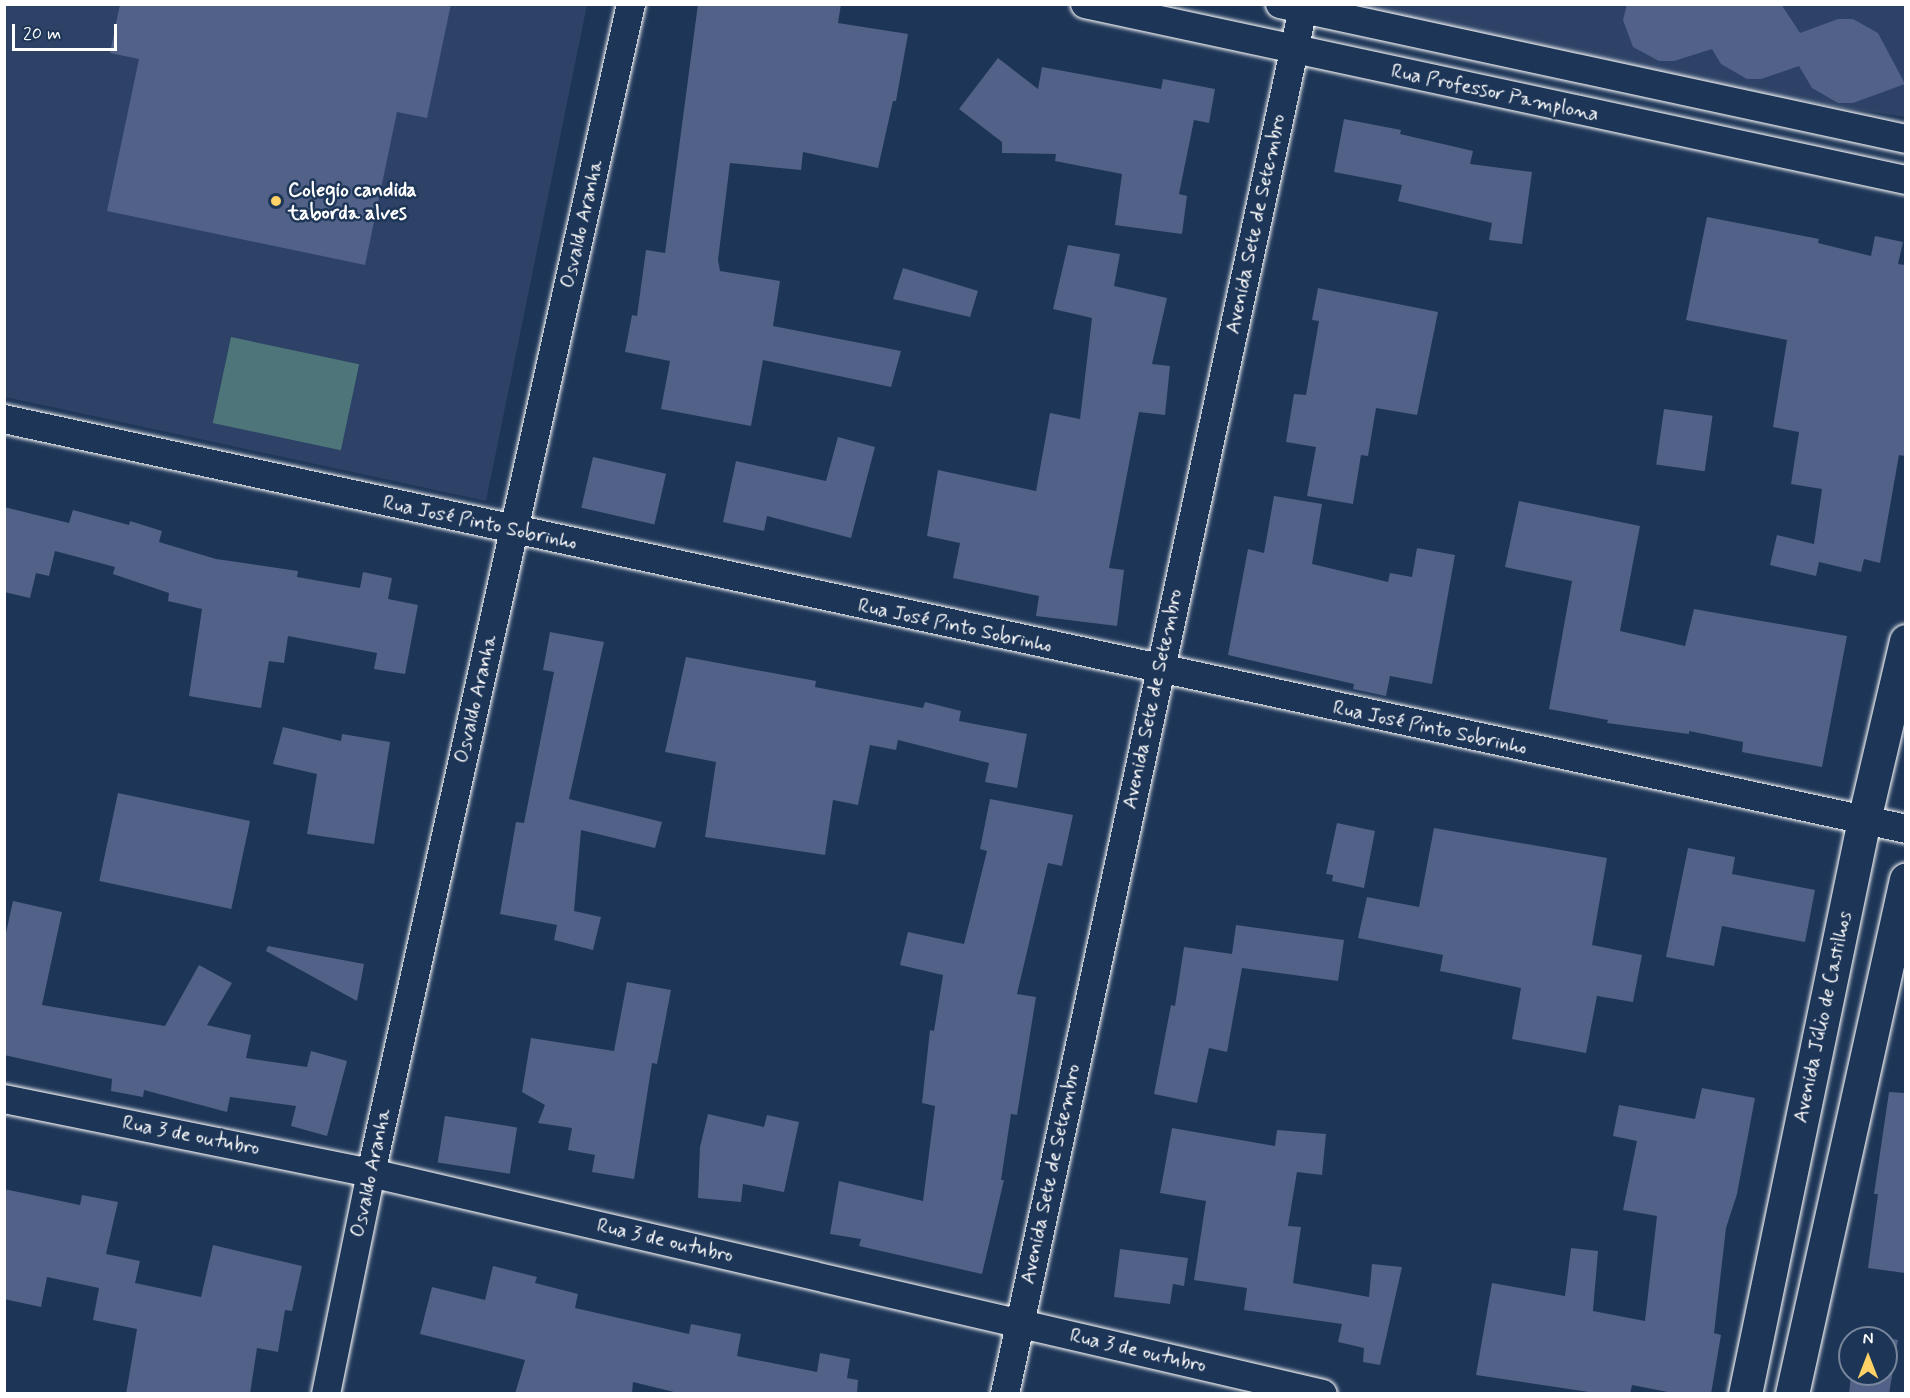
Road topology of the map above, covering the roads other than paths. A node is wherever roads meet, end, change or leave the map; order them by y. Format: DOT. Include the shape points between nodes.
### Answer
graph roads {
  1 [pos="631,4"];
  2 [pos="1085,4"];
  3 [pos="1295,6"];
  4 [pos="1293,50"];
  5 [pos="1648,85"];
  6 [pos="1640,124"];
  7 [pos="1905,139"];
  8 [pos="1905,180"];
  9 [pos="4,419"];
  10 [pos="514,530"];
  11 [pos="1905,641"];
  12 [pos="1158,671"];
  13 [pos="1864,820"];
  14 [pos="1905,829"];
  15 [pos="1905,879"];
  16 [pos="4,1099"];
  17 [pos="1794,1158"];
  18 [pos="1842,1169"];
  19 [pos="371,1173"];
  20 [pos="1019,1324"];
  21 [pos="326,1394"];
  22 [pos="1005,1394"];
  23 [pos="1323,1394"];
  24 [pos="1745,1394"];
  25 [pos="1792,1394"];
  1 -- 10 [label="street, Osvaldo Aranha"];
  2 -- 4 [label="street, Rua Professor Pamplona"];
  3 -- 4 [label="street, Avenida Sete de Setembro"];
  3 -- 5 [label="street, Rua Professor Pamplona"];
  4 -- 6 [label="street, Rua Professor Pamplona"];
  4 -- 12 [label="street, Avenida Sete de Setembro"];
  5 -- 6 [label="street"];
  5 -- 7 [label="street, Rua Professor Pamplona"];
  6 -- 8 [label="street, Rua Professor Pamplona"];
  9 -- 10 [label="street, Rua José Pinto Sobrinho"];
  10 -- 12 [label="street, Rua José Pinto Sobrinho"];
  10 -- 19 [label="street, Osvaldo Aranha"];
  11 -- 13 [label="street, Avenida Júlio de Castilhos"];
  12 -- 13 [label="street, Rua José Pinto Sobrinho"];
  12 -- 20 [label="street, Avenida Sete de Setembro"];
  13 -- 14 [label="street, Rua José Pinto Sobrinho"];
  13 -- 17 [label="street, Avenida Júlio de Castilhos"];
  15 -- 18 [label="street"];
  16 -- 19 [label="street, Rua 3 de outubro"];
  17 -- 18 [label="street"];
  17 -- 24 [label="street, Avenida Júlio de Castilhos"];
  18 -- 25 [label="street"];
  19 -- 20 [label="street, Rua 3 de outubro"];
  19 -- 21 [label="street, Osvaldo Aranha"];
  20 -- 22 [label="street, Avenida Sete de Setembro"];
  20 -- 23 [label="street, Rua 3 de outubro"];
}
